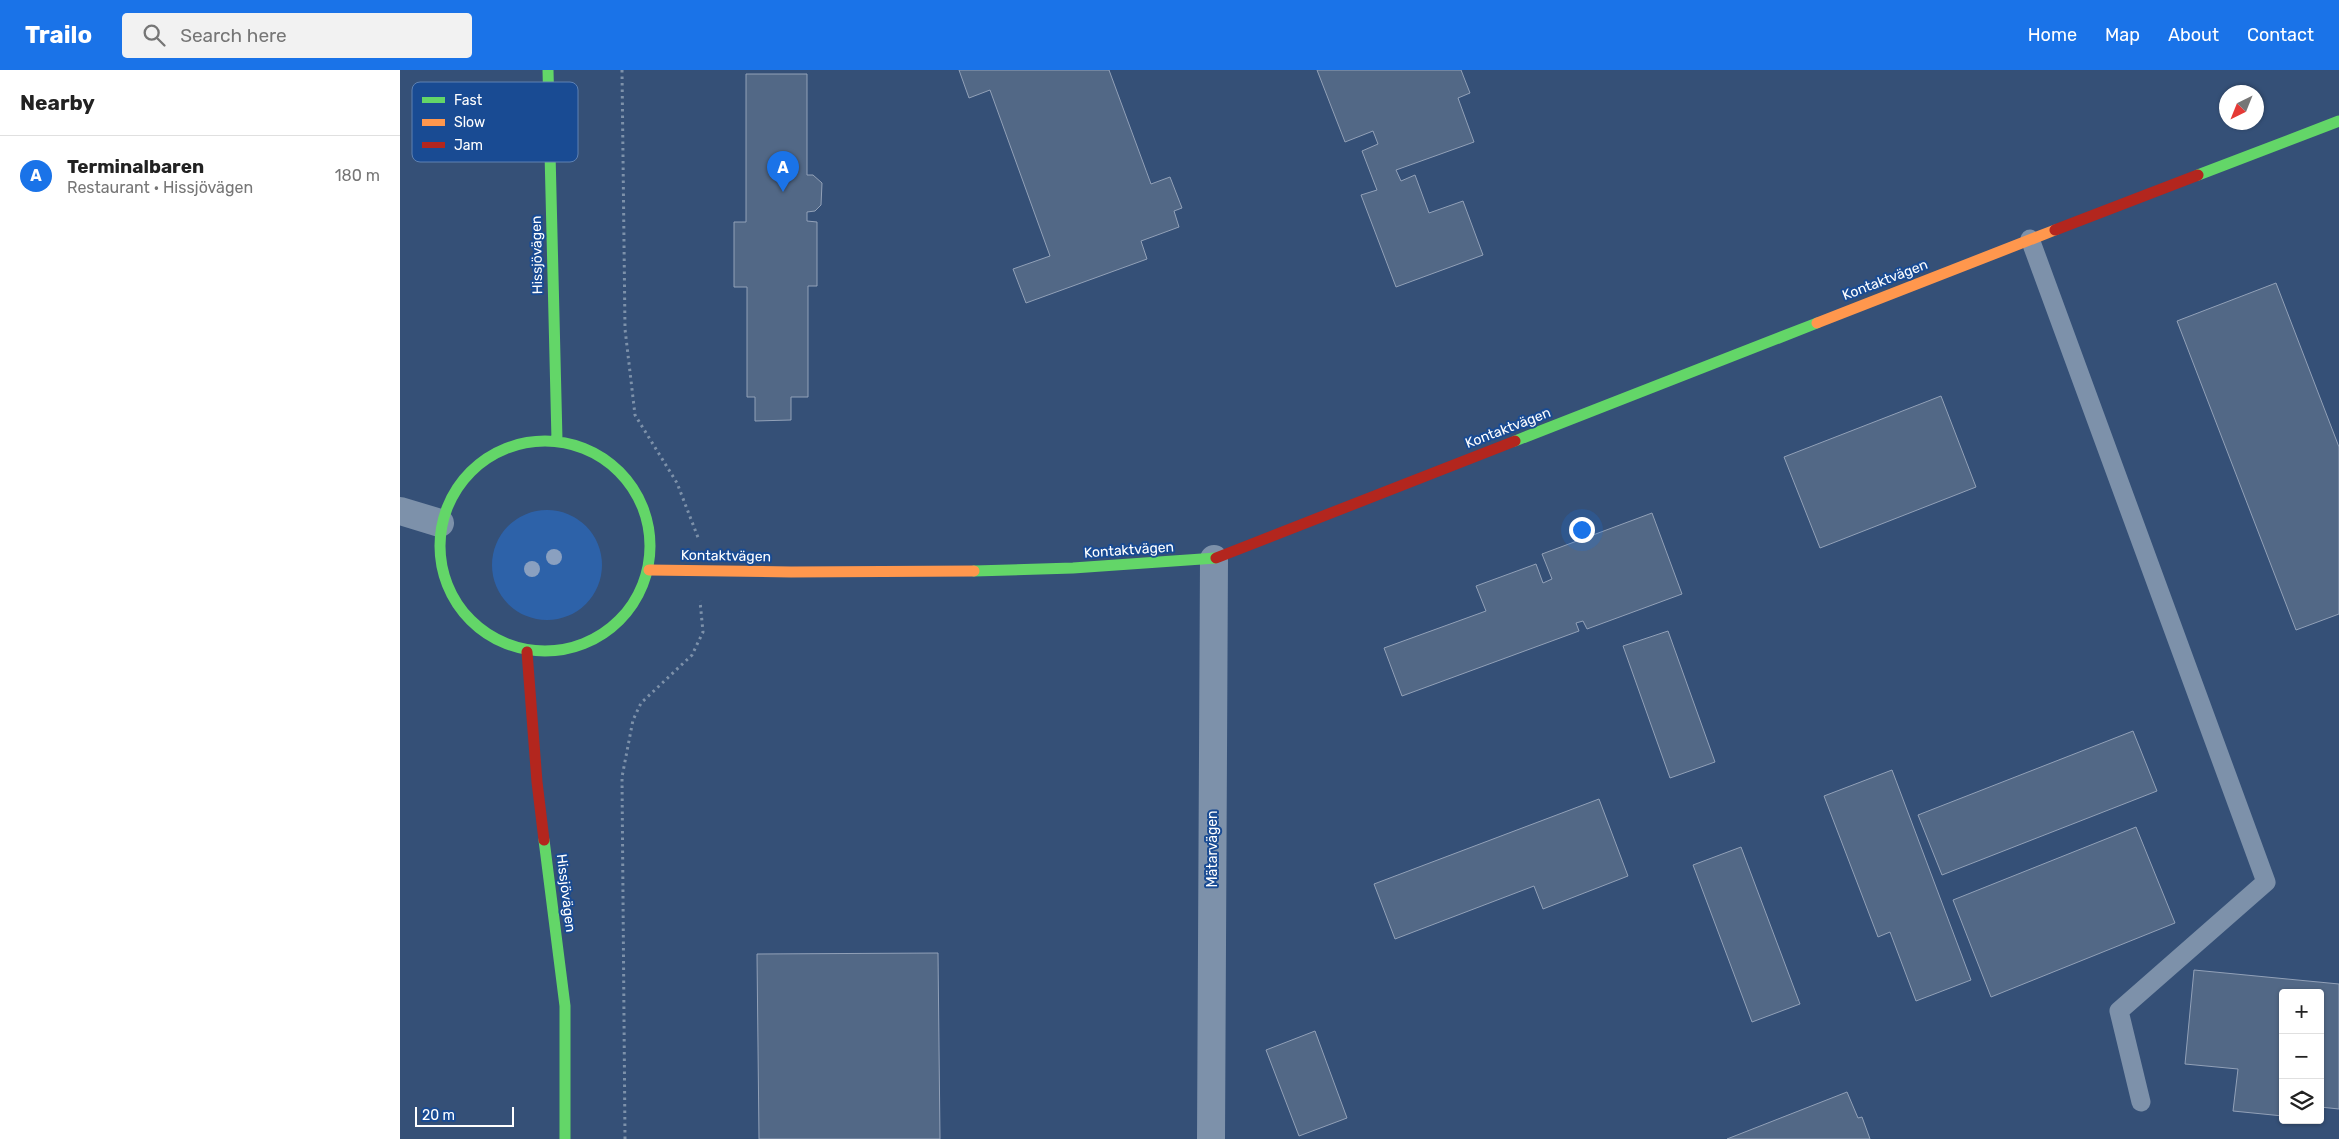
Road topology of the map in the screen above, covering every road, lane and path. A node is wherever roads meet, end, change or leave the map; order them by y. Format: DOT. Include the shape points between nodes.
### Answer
graph roads {
  1 [pos="622,70"];
  2 [pos="2339,121"];
  3 [pos="550,162"];
  4 [pos="2030,239"];
  5 [pos="557,440"];
  6 [pos="400,511"];
  7 [pos="440,523"];
  8 [pos="1214,559"];
  9 [pos="649,570"];
  10 [pos="697,571"];
  11 [pos="527,652"];
  12 [pos="2141,1102"];
  13 [pos="565,1139"];
  14 [pos="625,1139"];
  15 [pos="1211,1139"];
  1 -- 10 [label="path" via="625,329 635,415 677,483 699,536"];
  2 -- 4 [label="street, Kontaktvägen"];
  3 -- 5 [label="street, Hissjövägen"];
  4 -- 8 [label="street, Kontaktvägen"];
  4 -- 12 [label="lane" via="2266,882 2119,1011"];
  5 -- 7 [label="street" via="499,449 462,478"];
  5 -- 9 [label="street" via="600,454 631,484 651,537"];
  6 -- 7 [label="street"];
  7 -- 11 [label="street" via="443,578 466,613"];
  8 -- 10 [label="street, Kontaktvägen" via="1107,567 896,573"];
  8 -- 15 [label="street, Mätarvägen"];
  9 -- 10 [label="street, Kontaktvägen"];
  9 -- 11 [label="street" via="620,623 579,648"];
  10 -- 14 [label="path" via="703,632 692,655 641,703 633,720 622,777"];
  11 -- 13 [label="street, Hissjövägen" via="537,782 564,1006"];
}
